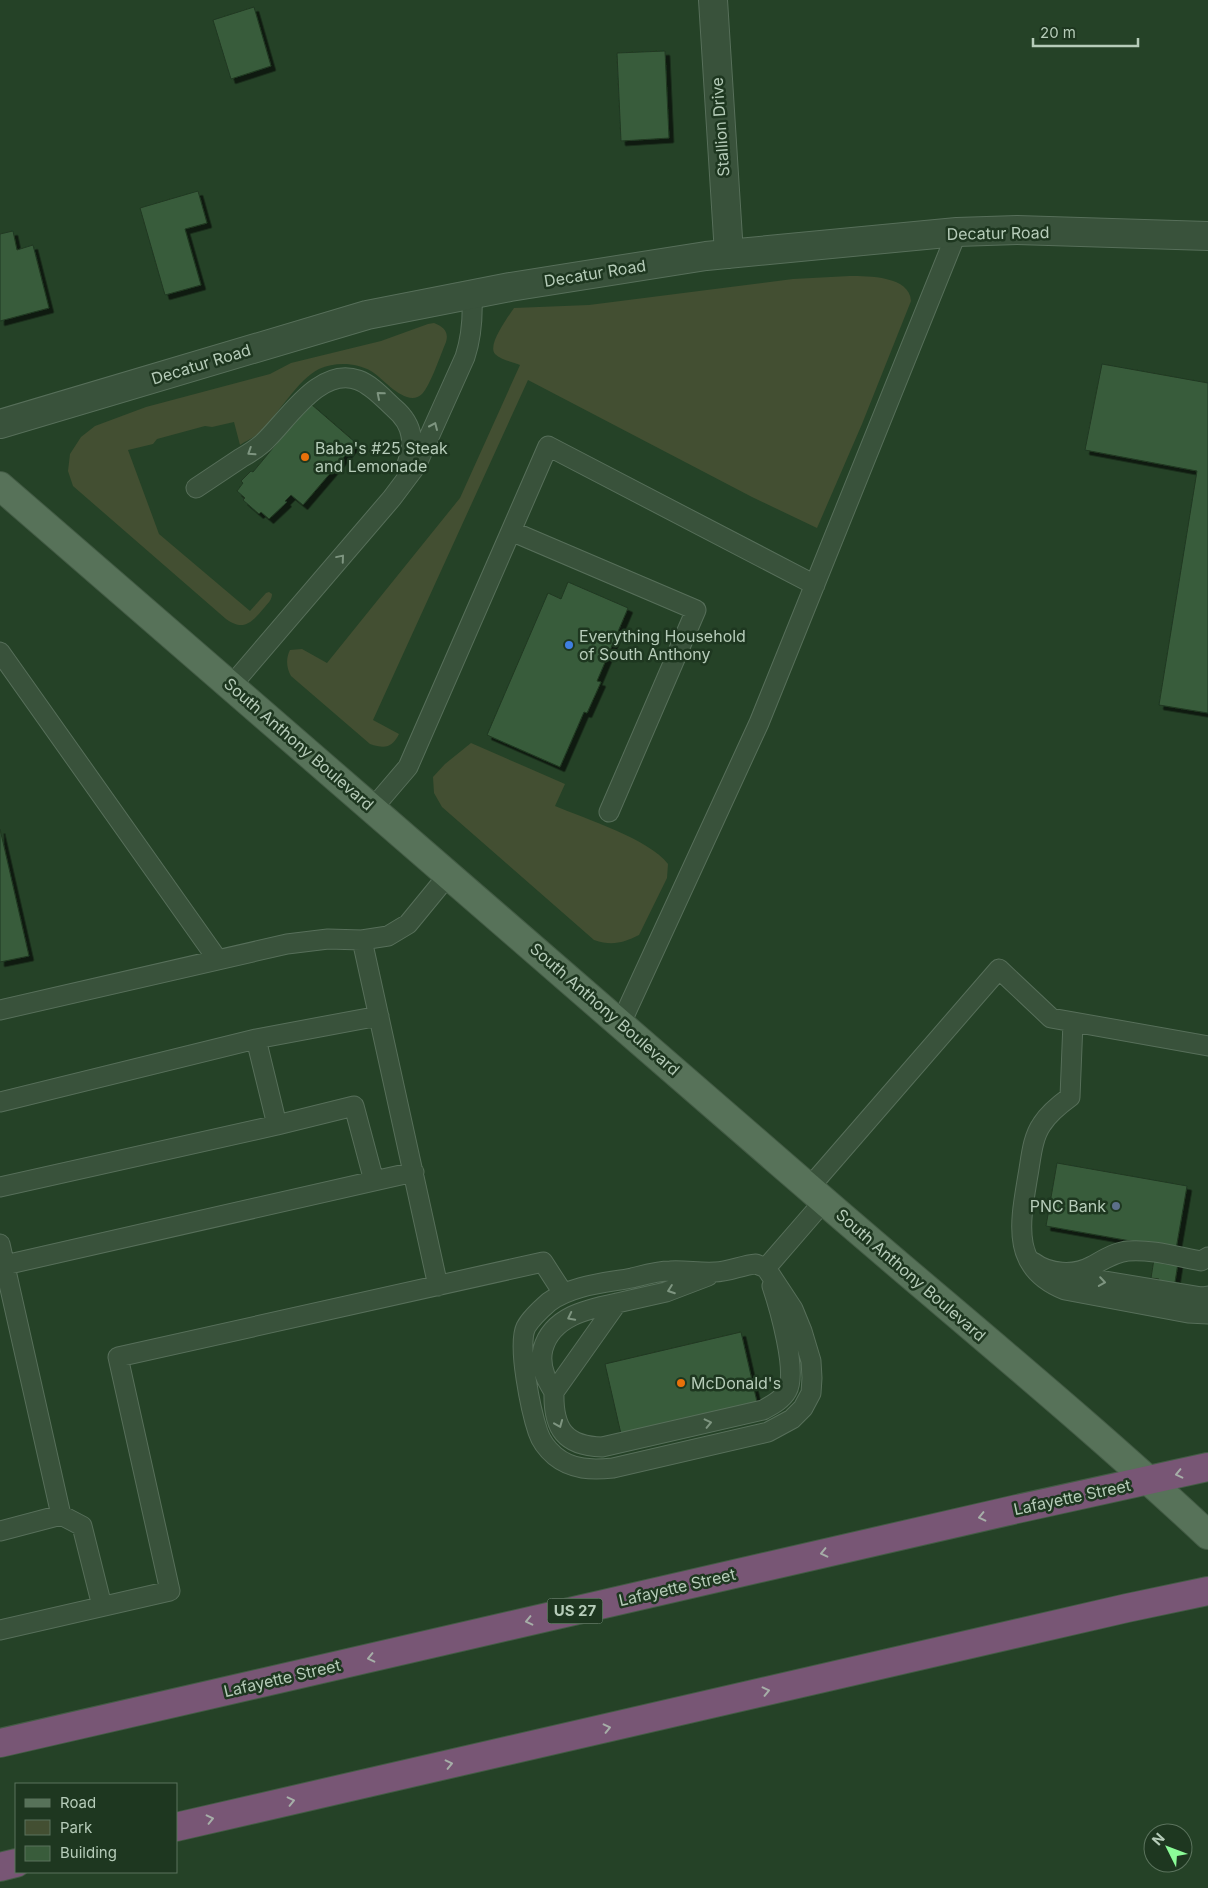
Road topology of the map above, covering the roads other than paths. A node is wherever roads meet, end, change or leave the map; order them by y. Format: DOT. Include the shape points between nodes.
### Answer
graph roads {
  1 [pos="713,0"];
  2 [pos="957,232"];
  3 [pos="1208,236"];
  4 [pos="728,254"];
  5 [pos="472,295"];
  6 [pos="0,424"];
  7 [pos="0,486"];
  8 [pos="196,488"];
  9 [pos="392,498"];
  10 [pos="511,531"];
  11 [pos="815,585"];
  12 [pos="0,652"];
  13 [pos="231,686"];
  14 [pos="373,808"];
  15 [pos="609,812"];
  16 [pos="449,874"];
  17 [pos="362,940"];
  18 [pos="218,960"];
  19 [pos="0,1010"];
  20 [pos="379,1016"];
  21 [pos="1073,1022"];
  22 [pos="621,1023"];
  23 [pos="256,1039"];
  24 [pos="1208,1046"];
  25 [pos="0,1102"];
  26 [pos="277,1125"];
  27 [pos="414,1172"];
  28 [pos="374,1181"];
  29 [pos="0,1187"];
  30 [pos="816,1194"];
  31 [pos="0,1244"];
  32 [pos="1026,1253"];
  33 [pos="1208,1257"];
  34 [pos="5,1265"];
  35 [pos="766,1268"];
  36 [pos="717,1272"];
  37 [pos="1054,1272"];
  38 [pos="438,1286"];
  39 [pos="563,1294"];
  40 [pos="1208,1296"];
  41 [pos="617,1303"];
  42 [pos="1208,1314"];
  43 [pos="554,1392"];
  44 [pos="1208,1467"];
  45 [pos="1150,1480"];
  46 [pos="61,1515"];
  47 [pos="0,1531"];
  48 [pos="1208,1535"];
  49 [pos="1208,1591"];
  50 [pos="102,1606"];
  51 [pos="0,1630"];
  52 [pos="0,1743"];
  53 [pos="178,1827"];
  54 [pos="15,1863"];
  55 [pos="0,1867"];
  1 -- 4 [label="street, Stallion Drive"];
  2 -- 3 [label="street, Decatur Road" via="1017,230"];
  2 -- 4 [label="street, Decatur Road"];
  2 -- 11 [label="lane"];
  4 -- 5 [label="street, Decatur Road"];
  5 -- 6 [label="street, Decatur Road" via="367,315"];
  9 -- 5 [label="lane, one-way" via="416,466 465,357 471,339"];
  7 -- 13 [label="main road, South Anthony Boulevard"];
  9 -- 8 [label="lane, one-way" via="411,454 412,437 408,424 370,387 347,377 321,385 261,445"];
  13 -- 9 [label="lane, one-way"];
  10 -- 11 [label="lane" via="548,446"];
  10 -- 14 [label="lane" via="408,767"];
  10 -- 15 [label="lane" via="696,610"];
  11 -- 22 [label="lane" via="759,723"];
  12 -- 18 [label="lane"];
  13 -- 14 [label="main road, South Anthony Boulevard"];
  14 -- 16 [label="main road, South Anthony Boulevard"];
  16 -- 17 [label="lane" via="408,924 388,936"];
  16 -- 22 [label="main road, South Anthony Boulevard"];
  17 -- 18 [label="lane" via="328,939 287,944"];
  17 -- 20 [label="lane"];
  18 -- 19 [label="lane"];
  20 -- 23 [label="lane"];
  20 -- 27 [label="lane"];
  21 -- 24 [label="lane"];
  21 -- 30 [label="lane" via="1051,1018 999,969"];
  21 -- 32 [label="lane" via="1070,1097 1041,1125 1032,1150 1020,1218"];
  22 -- 30 [label="main road, South Anthony Boulevard"];
  23 -- 25 [label="lane"];
  23 -- 26 [label="lane"];
  26 -- 28 [label="lane" via="354,1106"];
  26 -- 29 [label="lane"];
  27 -- 28 [label="lane"];
  27 -- 38 [label="lane"];
  28 -- 34 [label="lane"];
  30 -- 35 [label="lane"];
  30 -- 45 [label="main road, South Anthony Boulevard"];
  31 -- 34 [label="lane"];
  32 -- 37 [label="lane" via="1034,1263"];
  32 -- 42 [label="lane" via="1035,1270 1049,1283 1065,1290"];
  33 -- 37 [label="lane" via="1201,1261 1126,1251 1079,1271"];
  34 -- 46 [label="lane"];
  35 -- 36 [label="lane" via="756,1264"];
  35 -- 39 [label="lane" via="793,1309 811,1361 811,1393 803,1408 792,1419 768,1432 613,1468 581,1469 567,1464 545,1445 538,1432 522,1360 522,1342 526,1328 541,1309"];
  43 -- 35 [label="lane, one-way" via="556,1419 562,1432 572,1442 602,1447 763,1410 777,1402 787,1391 791,1363"];
  36 -- 39 [label="lane" via="670,1271 579,1288"];
  36 -- 41 [label="lane, one-way" via="666,1292"];
  37 -- 40 [label="lane, one-way"];
  38 -- 39 [label="lane" via="543,1262"];
  38 -- 50 [label="lane" via="118,1357 170,1591"];
  41 -- 43 [label="lane"];
  41 -- 43 [label="lane, one-way" via="584,1311 555,1326 541,1357 544,1375"];
  44 -- 45 [label="highway, Lafayette Street / US 27, one-way"];
  45 -- 48 [label="main road, South Anthony Boulevard"];
  45 -- 52 [label="highway, Lafayette Street / US 27, one-way"];
  46 -- 47 [label="lane"];
  46 -- 50 [label="lane" via="82,1526"];
  53 -- 49 [label="highway, one-way"];
  50 -- 51 [label="lane"];
  54 -- 55 [label="highway"];
}
